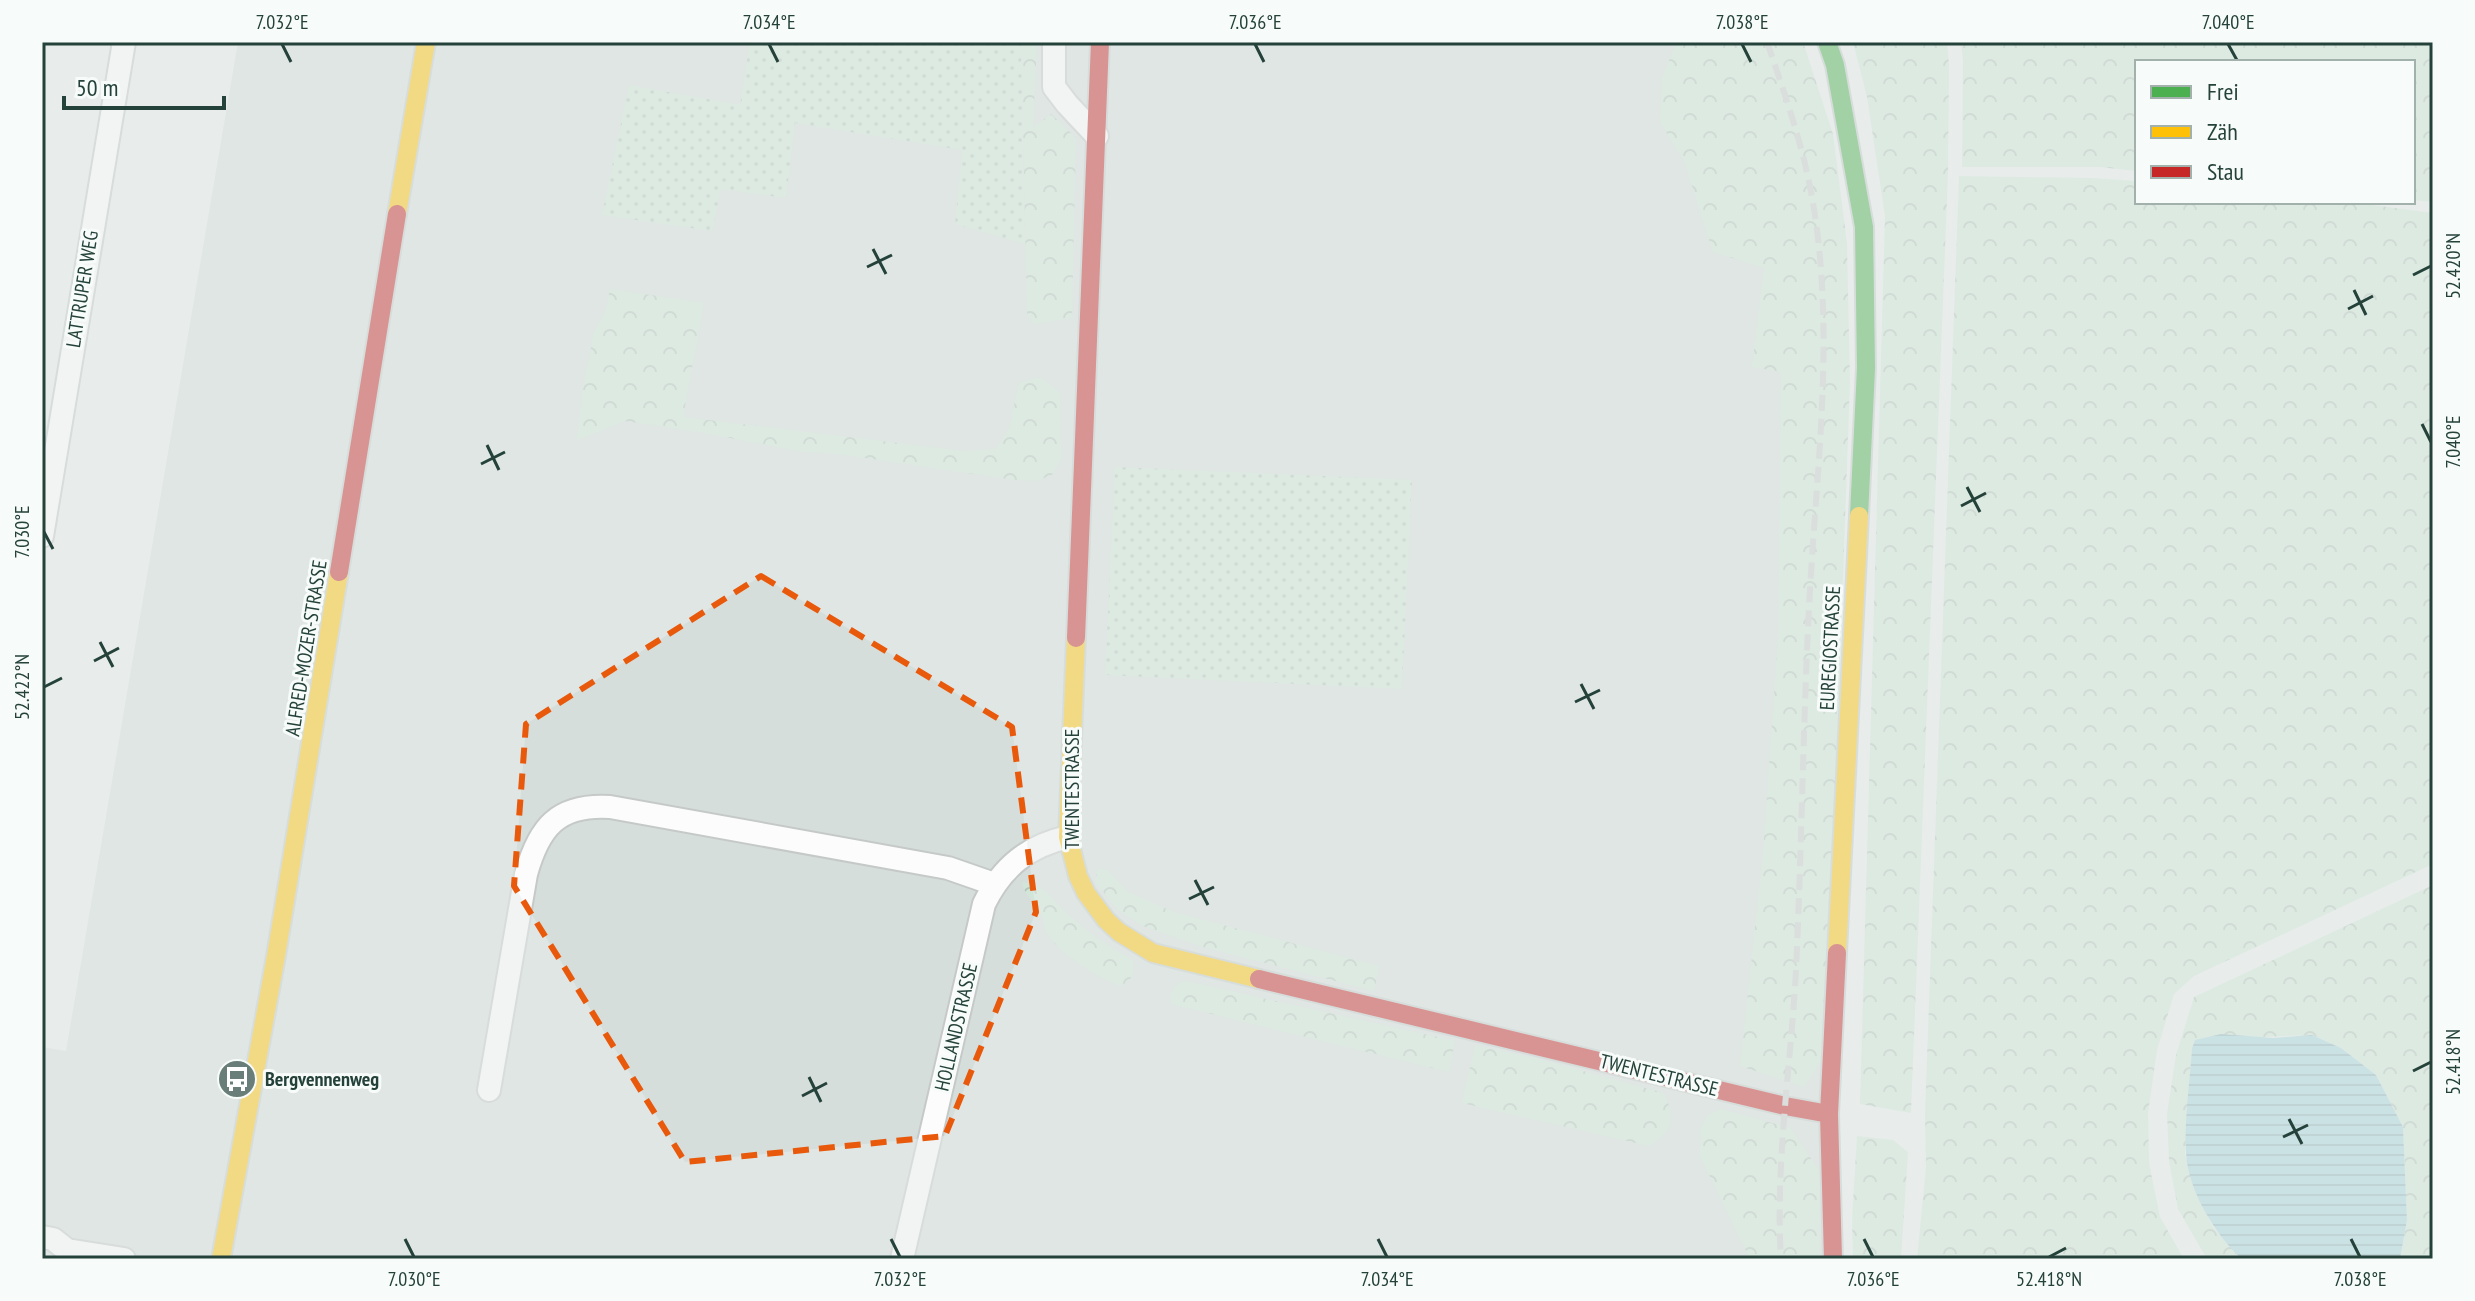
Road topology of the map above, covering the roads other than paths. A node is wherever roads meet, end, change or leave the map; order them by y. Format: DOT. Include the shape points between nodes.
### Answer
graph roads {
  1 [pos="124,42"];
  2 [pos="426,42"];
  3 [pos="1054,42"];
  4 [pos="1100,42"];
  5 [pos="1827,42"];
  6 [pos="1097,136"];
  7 [pos="42,536"];
  8 [pos="1068,837"];
  9 [pos="994,884"];
  10 [pos="489,1090"];
  11 [pos="1829,1114"];
  12 [pos="42,1237"];
  13 [pos="124,1259"];
  14 [pos="221,1259"];
  15 [pos="902,1259"];
  16 [pos="1833,1259"];
  1 -- 7 [label="street, LATTRUPER WEG"];
  2 -- 14 [label="street, ALFRED-MOZER-STRASSE" via="311,755"];
  3 -- 6 [label="street" via="1054,87"];
  4 -- 6 [label="street, TWENTESTRASSE"];
  5 -- 11 [label="street, EUREGIOSTRASSE" via="1864,227 1866,368"];
  6 -- 8 [label="street, TWENTESTRASSE"];
  8 -- 9 [label="street, HOLLANDSTRASSE" via="1034,847"];
  8 -- 11 [label="street, TWENTESTRASSE" via="1085,893 1105,921 1153,953"];
  9 -- 10 [label="street" via="948,868 610,807 575,809 548,827 532,851"];
  9 -- 15 [label="street, HOLLANDSTRASSE" via="984,904"];
  11 -- 16 [label="street, EUREGIOSTRASSE"];
  12 -- 13 [label="street" via="67,1250"];
}
